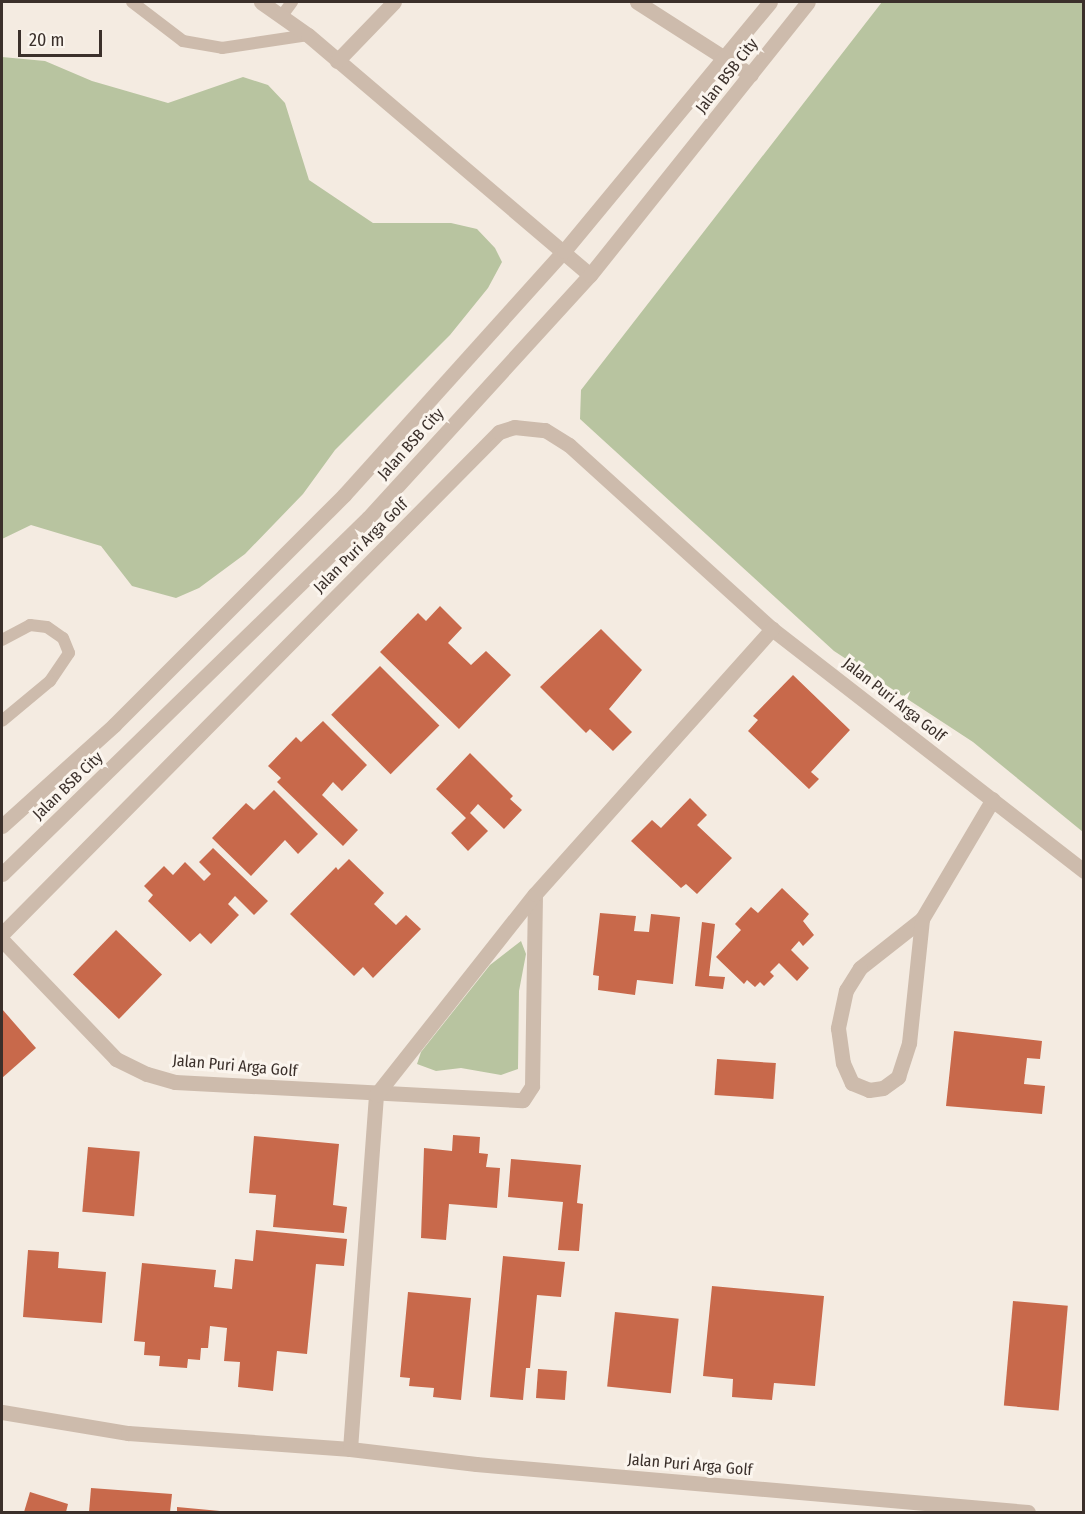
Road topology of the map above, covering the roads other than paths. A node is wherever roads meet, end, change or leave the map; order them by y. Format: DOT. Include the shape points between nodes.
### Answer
graph roads {
  1 [pos="132,2"];
  2 [pos="261,2"];
  3 [pos="292,2"];
  4 [pos="394,2"];
  5 [pos="637,2"];
  6 [pos="770,2"];
  7 [pos="808,2"];
  8 [pos="280,18"];
  9 [pos="308,35"];
  10 [pos="726,59"];
  11 [pos="337,61"];
  12 [pos="751,75"];
  13 [pos="564,251"];
  14 [pos="590,275"];
  15 [pos="772,629"];
  16 [pos="2,640"];
  17 [pos="2,722"];
  18 [pos="993,799"];
  19 [pos="2,826"];
  20 [pos="1083,871"];
  21 [pos="2,874"];
  22 [pos="535,894"];
  23 [pos="922,919"];
  24 [pos="2,934"];
  25 [pos="2,940"];
  26 [pos="376,1095"];
  27 [pos="2,1412"];
  28 [pos="350,1449"];
  29 [pos="1028,1512"];
  1 -- 9 [label="lane" via="183,41 222,48"];
  2 -- 8 [label="street"];
  3 -- 8 [label="lane"];
  4 -- 11 [label="street"];
  5 -- 10 [label="street"];
  6 -- 10 [label="street, Jalan BSB City"];
  7 -- 12 [label="street, Jalan BSB City"];
  8 -- 9 [label="street"];
  9 -- 11 [label="street"];
  10 -- 12 [label="street"];
  10 -- 13 [label="street, Jalan BSB City"];
  11 -- 13 [label="street"];
  12 -- 14 [label="street, Jalan BSB City"];
  13 -- 14 [label="street"];
  13 -- 19 [label="street, Jalan BSB City" via="344,495 114,725"];
  14 -- 21 [label="street, Jalan BSB City" via="368,518"];
  15 -- 18 [label="street, Jalan Puri Arga Golf"];
  15 -- 22 [label="street"];
  15 -- 24 [label="street, Jalan Puri Arga Golf" via="569,445 534,426 499,432"];
  16 -- 17 [label="lane" via="30,625 47,627 63,638 69,653 50,681"];
  18 -- 20 [label="street, Jalan Puri Arga Golf"];
  18 -- 23 [label="street"];
  22 -- 26 [label="street"];
  22 -- 26 [label="street, Jalan Puri Arga Golf" via="529,1094 524,1100"];
  23 -- 23 [label="street" via="869,960 846,990 838,1028 843,1063 852,1083 869,1090 883,1088 898,1077 903,1064 909,1043"];
  25 -- 26 [label="street, Jalan Puri Arga Golf" via="116,1059 147,1074 175,1082"];
  26 -- 28 [label="street"];
  27 -- 28 [label="street, Jalan Puri Arga Golf" via="128,1433"];
  28 -- 29 [label="street, Jalan Puri Arga Golf" via="476,1464"];
}
